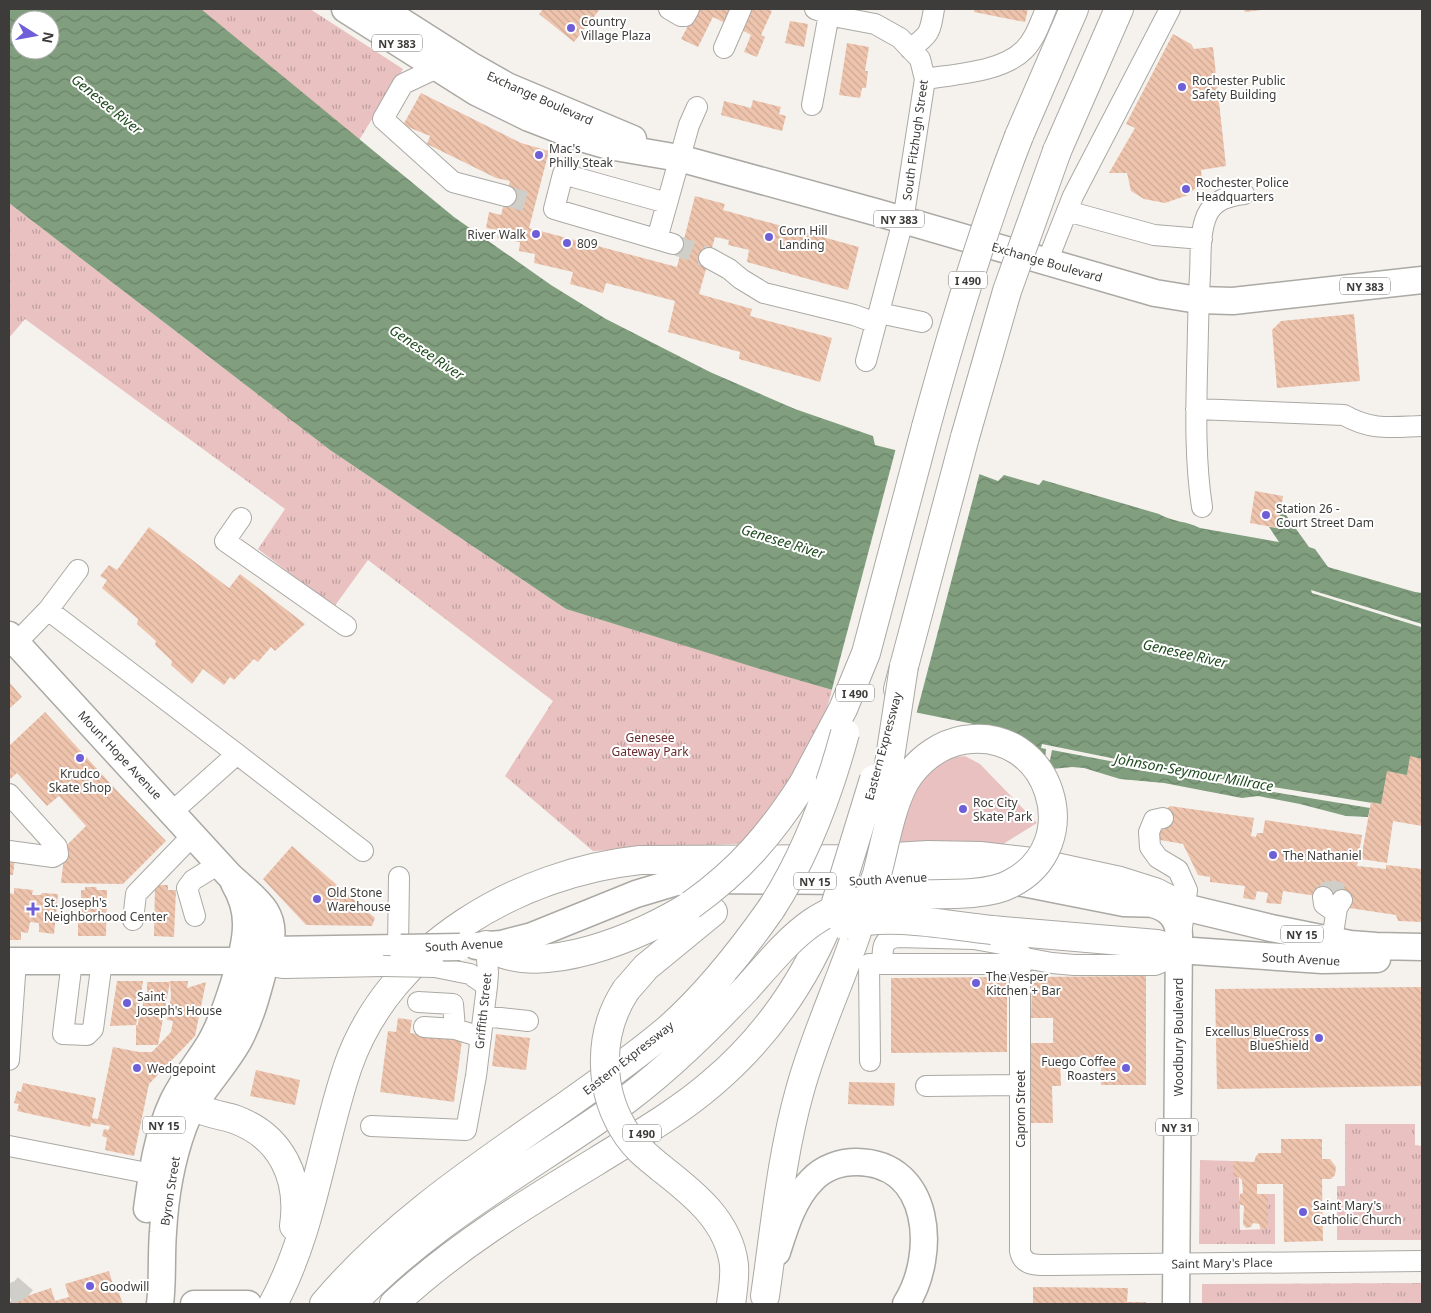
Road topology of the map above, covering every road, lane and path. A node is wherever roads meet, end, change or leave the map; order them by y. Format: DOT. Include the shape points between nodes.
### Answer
graph roads {
  1 [pos="669,9"];
  2 [pos="689,9"];
  3 [pos="742,9"];
  4 [pos="934,9"];
  5 [pos="1046,9"];
  6 [pos="1074,9"];
  7 [pos="1170,9"];
  8 [pos="822,11"];
  9 [pos="377,15"];
  10 [pos="1117,15"];
  11 [pos="724,48"];
  12 [pos="910,49"];
  13 [pos="428,72"];
  14 [pos="925,79"];
  15 [pos="812,105"];
  16 [pos="697,107"];
  17 [pos="679,158"];
  18 [pos="1244,194"];
  19 [pos="506,196"];
  20 [pos="667,203"];
  21 [pos="1067,211"];
  22 [pos="903,220"];
  23 [pos="1202,239"];
  24 [pos="709,258"];
  25 [pos="1047,262"];
  26 [pos="1422,280"];
  27 [pos="1198,300"];
  28 [pos="878,318"];
  29 [pos="922,322"];
  30 [pos="866,361"];
  31 [pos="1196,409"];
  32 [pos="1422,426"];
  33 [pos="1202,507"];
  34 [pos="241,518"];
  35 [pos="78,570"];
  36 [pos="48,610"];
  37 [pos="346,626"];
  38 [pos="13,639"];
  39 [pos="866,653"];
  40 [pos="904,666"];
  41 [pos="236,754"];
  42 [pos="9,794"];
  43 [pos="172,812"];
  44 [pos="1163,818"];
  45 [pos="193,835"];
  46 [pos="9,851"];
  47 [pos="363,851"];
  48 [pos="224,870"];
  49 [pos="399,877"];
  50 [pos="1334,902"];
  51 [pos="1152,904"];
  52 [pos="1184,907"];
  53 [pos="702,909"];
  54 [pos="195,916"];
  55 [pos="133,920"];
  56 [pos="858,929"];
  57 [pos="1332,940"];
  58 [pos="473,946"];
  59 [pos="1422,947"];
  60 [pos="1178,950"];
  61 [pos="1422,952"];
  62 [pos="394,954"];
  63 [pos="258,959"];
  64 [pos="1021,960"];
  65 [pos="13,961"];
  66 [pos="72,961"];
  67 [pos="102,961"];
  68 [pos="883,964"];
  69 [pos="487,986"];
  70 [pos="746,990"];
  71 [pos="418,1002"];
  72 [pos="484,1016"];
  73 [pos="528,1021"];
  74 [pos="424,1027"];
  75 [pos="455,1029"];
  76 [pos="481,1038"];
  77 [pos="9,1060"];
  78 [pos="870,1061"];
  79 [pos="185,1079"];
  80 [pos="1020,1085"];
  81 [pos="926,1086"];
  82 [pos="194,1105"];
  83 [pos="371,1126"];
  84 [pos="9,1146"];
  85 [pos="152,1174"];
  86 [pos="1023,1260"];
  87 [pos="1422,1262"];
  88 [pos="1176,1264"];
  89 [pos="732,1298"];
  90 [pos="764,1300"];
  91 [pos="146,1304"];
  92 [pos="160,1304"];
  93 [pos="194,1304"];
  94 [pos="241,1304"];
  95 [pos="248,1304"];
  96 [pos="272,1304"];
  97 [pos="324,1304"];
  98 [pos="352,1304"];
  99 [pos="394,1304"];
  100 [pos="906,1304"];
  101 [pos="1176,1304"];
  1 -- 2 [label="street" via="681,16 685,16"];
  3 -- 11 [label="street"];
  4 -- 12 [label="street" via="926,37"];
  5 -- 14 [label="street" via="1031,42 1009,61 993,67"];
  6 -- 39 [label="highway, I 490, bridge" via="1019,136 960,303"];
  7 -- 21 [label="street"];
  8 -- 12 [label="street, South Fitzhugh Street" via="875,24 900,38"];
  8 -- 15 [label="street"];
  9 -- 13 [label="main road, Exchange Boulevard / NY 383"];
  9 -- 17 [label="main road, Exchange Boulevard / NY 383" via="507,86"];
  10 -- 40 [label="highway, I 490, bridge" via="1057,151 1015,268 984,366"];
  12 -- 14 [label="street, South Fitzhugh Street" via="920,59"];
  13 -- 17 [label="main road, Exchange Boulevard / NY 383" via="560,131 609,146"];
  13 -- 19 [label="street" via="403,84 383,119 453,182"];
  14 -- 22 [label="street, South Fitzhugh Street"];
  16 -- 17 [label="street"];
  17 -- 20 [label="street"];
  17 -- 22 [label="main road, Exchange Boulevard / NY 383"];
  18 -- 23 [label="street" via="1227,196 1215,204 1207,214"];
  20 -- 20 [label="street" via="665,242 544,206 563,174"];
  21 -- 23 [label="street" via="1154,235"];
  21 -- 25 [label="street"];
  22 -- 25 [label="main road, Exchange Boulevard / NY 383"];
  22 -- 28 [label="street, South Fitzhugh Street"];
  23 -- 27 [label="street"];
  24 -- 28 [label="street" via="764,293"];
  25 -- 27 [label="main road, Exchange Boulevard / NY 383" via="1155,293"];
  26 -- 27 [label="main road, Exchange Boulevard / NY 383" via="1233,301"];
  27 -- 31 [label="street"];
  28 -- 29 [label="street"];
  28 -- 30 [label="street, South Fitzhugh Street"];
  31 -- 32 [label="street" via="1344,415 1359,424 1377,427"];
  31 -- 33 [label="street" via="1197,468"];
  34 -- 37 [label="street" via="225,541"];
  35 -- 36 [label="street"];
  36 -- 38 [label="street"];
  36 -- 41 [label="street"];
  38 -- 43 [label="main road, Mount Hope Avenue / NY 15"];
  39 -- 53 [label="highway, bridge" via="843,709 758,863 734,892"];
  39 -- 97 [label="highway, Eastern Expressway / I 490, bridge" via="838,760 816,824 771,909 720,976 667,1030 627,1062 419,1212 362,1263"];
  40 -- 56 [label="highway, bridge" via="884,799"];
  40 -- 99 [label="highway, Eastern Expressway / I 490, bridge" via="834,908 816,950 786,1001 758,1037 722,1075 670,1115 476,1237"];
  41 -- 43 [label="street"];
  41 -- 47 [label="street"];
  42 -- 46 [label="street" via="58,847 58,854 53,857"];
  43 -- 45 [label="main road, Mount Hope Avenue / NY 15"];
  44 -- 52 [label="street" via="1154,820 1151,826 1150,847 1158,858 1175,867 1181,875 1187,890"];
  45 -- 48 [label="main road, Mount Hope Avenue / NY 15"];
  45 -- 55 [label="street" via="136,894"];
  48 -- 54 [label="street" via="193,880 188,888"];
  48 -- 63 [label="main road, Mount Hope Avenue / NY 15" via="270,916 272,932"];
  49 -- 62 [label="street"];
  50 -- 57 [label="street"];
  51 -- 52 [label="main road, South Avenue / NY 15"];
  51 -- 58 [label="main road, South Avenue / NY 15" via="1124,903 970,877 851,881 698,880 676,882 636,894 540,934 516,941"];
  51 -- 60 [label="main road, Woodbury Boulevard" via="1166,909 1176,920"];
  52 -- 57 [label="main road, South Avenue / NY 15"];
  52 -- 60 [label="street"];
  52 -- 96 [label="highway" via="1145,888 1106,877 1006,858 948,854 640,860 579,871 523,891 468,921 430,951 394,985 366,1025 348,1067 298,1248"];
  53 -- 58 [label="highway" via="671,917 630,937 577,953 514,958"];
  53 -- 89 [label="highway, bridge" via="626,990 608,1036 606,1085 627,1134 642,1152 695,1196 717,1221 733,1261"];
  56 -- 70 [label="highway, bridge" via="861,920 864,911 867,902 870,893 874,884 897,801 918,764 945,746 981,738 1011,746 1033,763 1049,791 1053,819 1044,852 1023,877 990,891 890,895 871,898 863,900 833,910 801,930"];
  56 -- 90 [label="highway" via="798,1097"];
  57 -- 59 [label="main road, South Avenue / NY 15" via="1376,946"];
  58 -- 62 [label="main road, South Avenue / NY 15, bridge"];
  58 -- 69 [label="street, Griffith Street" via="488,966"];
  60 -- 61 [label="main road, South Avenue" via="1343,961"];
  60 -- 64 [label="street" via="1155,965 1066,965"];
  60 -- 70 [label="highway, bridge" via="1157,944 897,921 862,922 842,925 803,942 776,961"];
  60 -- 88 [label="main road, Woodbury Boulevard / NY 31"];
  62 -- 63 [label="main road, South Avenue / NY 15"];
  62 -- 69 [label="street, South Avenue, bridge" via="470,974"];
  63 -- 67 [label="main road, South Avenue"];
  63 -- 79 [label="main road, Byron Street / NY 15" via="210,1043"];
  63 -- 82 [label="main road, Byron Street" via="242,1034"];
  64 -- 68 [label="street"];
  64 -- 68 [label="street" via="1011,946 974,939 898,937 884,943"];
  64 -- 80 [label="street, Capron Street"];
  65 -- 66 [label="main road, South Avenue"];
  65 -- 77 [label="street"];
  66 -- 67 [label="main road, South Avenue"];
  66 -- 67 [label="street" via="63,1034 87,1035 93,1029"];
  68 -- 78 [label="street" via="869,964"];
  69 -- 72 [label="street, Griffith Street"];
  70 -- 98 [label="highway" via="648,1083 435,1230"];
  71 -- 75 [label="street" via="453,1004"];
  72 -- 73 [label="street"];
  72 -- 76 [label="street, Griffith Street"];
  74 -- 75 [label="street"];
  75 -- 76 [label="street"];
  76 -- 83 [label="street, Griffith Street" via="466,1130"];
  79 -- 82 [label="highway" via="184,1094"];
  79 -- 85 [label="main road, Byron Street / NY 15" via="166,1121"];
  80 -- 81 [label="street"];
  80 -- 86 [label="street, Capron Street" via="1020,1251"];
  82 -- 92 [label="main road, Byron Street" via="177,1147 168,1192"];
  82 -- 96 [label="highway" via="259,1132 277,1149 290,1171 295,1192 294,1224"];
  84 -- 85 [label="street"];
  85 -- 91 [label="main road, Byron Street / NY 15" via="144,1245"];
  86 -- 88 [label="street, Saint Mary's Place" via="1038,1264"];
  87 -- 88 [label="street, Saint Mary's Place"];
  88 -- 101 [label="main road, Woodbury Boulevard / NY 31"];
  90 -- 100 [label="main road" via="788,1222 806,1187 831,1167 859,1162 878,1165 897,1175 911,1190 920,1210 924,1232 923,1258 917,1282"];
  93 -- 94 [label="main road"];
  94 -- 95 [label="main road"];
}
